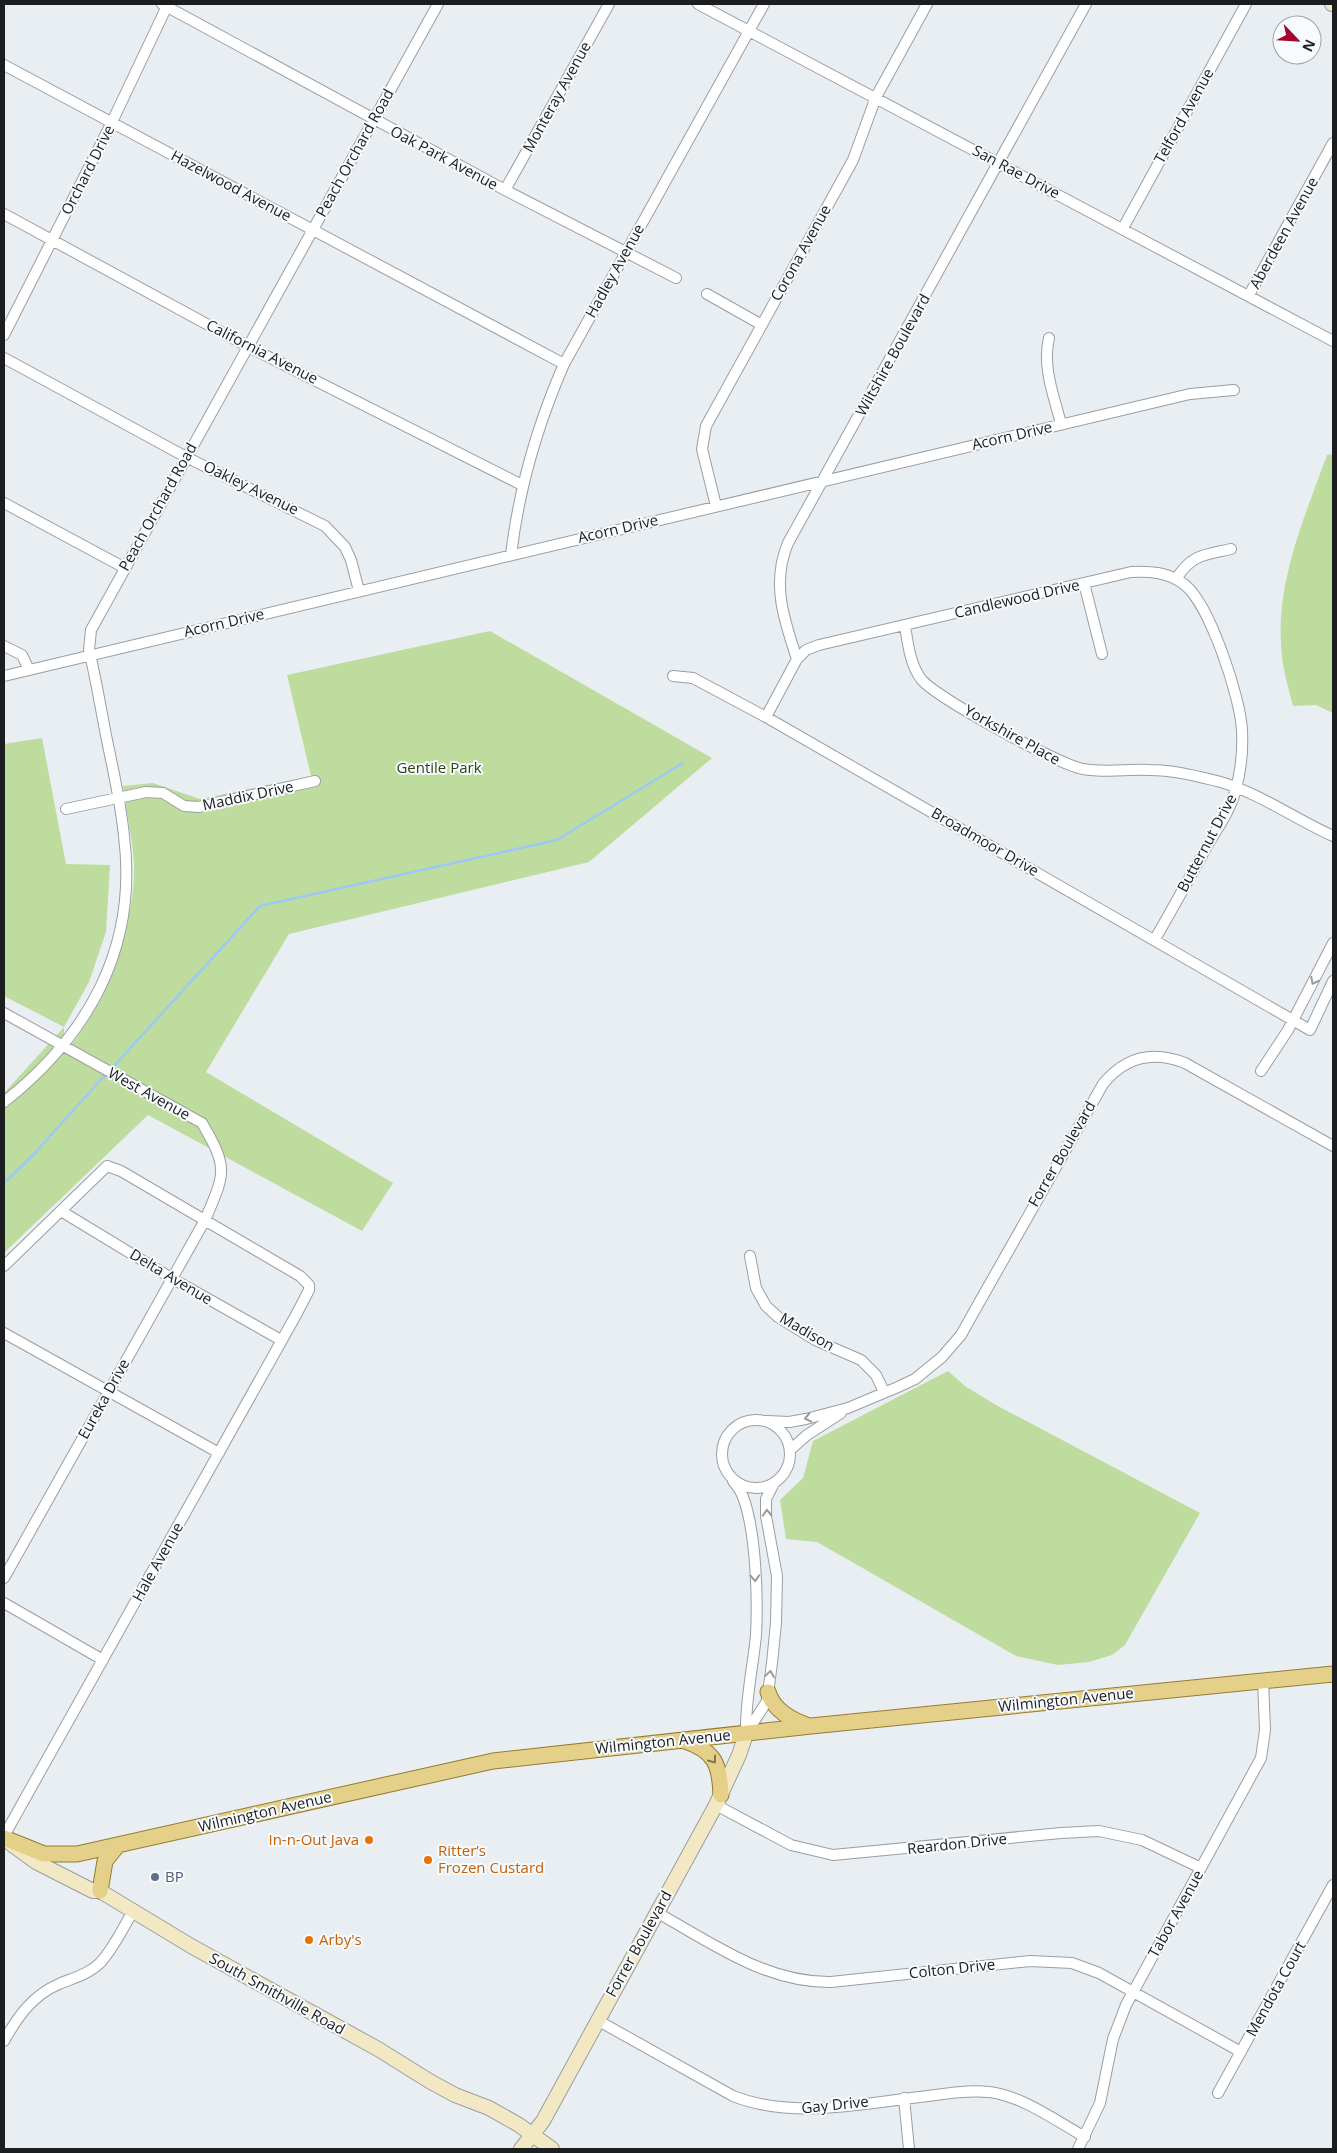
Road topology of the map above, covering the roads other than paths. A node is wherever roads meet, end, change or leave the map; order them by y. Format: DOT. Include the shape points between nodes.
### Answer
graph roads {
  1 [pos="609,4"];
  2 [pos="698,4"];
  3 [pos="764,4"];
  4 [pos="927,4"];
  5 [pos="1086,4"];
  6 [pos="1246,4"];
  7 [pos="166,5"];
  8 [pos="434,5"];
  9 [pos="749,31"];
  10 [pos="4,64"];
  11 [pos="876,97"];
  12 [pos="373,120"];
  13 [pos="112,122"];
  14 [pos="1333,144"];
  15 [pos="999,163"];
  16 [pos="505,190"];
  17 [pos="4,214"];
  18 [pos="1123,228"];
  19 [pos="313,229"];
  20 [pos="53,240"];
  21 [pos="625,251"];
  22 [pos="676,278"];
  23 [pos="707,294"];
  24 [pos="1249,295"];
  25 [pos="762,324"];
  26 [pos="4,335"];
  27 [pos="1049,338"];
  28 [pos="1333,341"];
  29 [pos="247,346"];
  30 [pos="4,358"];
  31 [pos="564,364"];
  32 [pos="1234,390"];
  33 [pos="1061,424"];
  34 [pos="186,457"];
  35 [pos="823,480"];
  36 [pos="522,485"];
  37 [pos="4,503"];
  38 [pos="716,506"];
  39 [pos="1231,548"];
  40 [pos="511,555"];
  41 [pos="125,568"];
  42 [pos="1176,579"];
  43 [pos="1084,583"];
  44 [pos="359,591"];
  45 [pos="905,626"];
  46 [pos="4,646"];
  47 [pos="1102,654"];
  48 [pos="90,655"];
  49 [pos="797,659"];
  50 [pos="29,670"];
  51 [pos="4,676"];
  52 [pos="673,676"];
  53 [pos="766,717"];
  54 [pos="315,780"];
  55 [pos="1236,787"];
  56 [pos="118,798"];
  57 [pos="66,809"];
  58 [pos="1333,836"];
  59 [pos="1155,939"];
  60 [pos="1333,943"];
  61 [pos="1333,981"];
  62 [pos="4,1013"];
  63 [pos="1294,1019"];
  64 [pos="64,1047"];
  65 [pos="1261,1071"];
  66 [pos="4,1102"];
  67 [pos="1333,1146"];
  68 [pos="61,1211"];
  69 [pos="206,1220"];
  70 [pos="750,1256"];
  71 [pos="4,1266"];
  72 [pos="172,1279"];
  73 [pos="4,1334"];
  74 [pos="282,1340"];
  75 [pos="108,1391"];
  76 [pos="884,1392"];
  77 [pos="848,1408"];
  78 [pos="767,1421"];
  79 [pos="790,1450"];
  80 [pos="219,1453"];
  81 [pos="733,1481"];
  82 [pos="774,1483"];
  83 [pos="4,1578"];
  84 [pos="4,1603"];
  85 [pos="103,1660"];
  86 [pos="1333,1674"];
  87 [pos="1264,1680"];
  88 [pos="768,1692"];
  89 [pos="811,1726"];
  90 [pos="746,1734"];
  91 [pos="683,1740"];
  92 [pos="719,1800"];
  93 [pos="4,1838"];
  94 [pos="118,1845"];
  95 [pos="1201,1868"];
  96 [pos="1333,1885"];
  97 [pos="100,1891"];
  98 [pos="133,1911"];
  99 [pos="656,1912"];
  100 [pos="1133,1991"];
  101 [pos="597,2020"];
  102 [pos="4,2041"];
  103 [pos="1241,2052"];
  104 [pos="1218,2093"];
  105 [pos="904,2098"];
  106 [pos="532,2136"];
  107 [pos="1085,2137"];
  108 [pos="521,2149"];
  109 [pos="552,2149"];
  110 [pos="909,2149"];
  111 [pos="1078,2149"];
  1 -- 16 [label="street, Monteray Avenue"];
  2 -- 9 [label="street, San Rae Drive"];
  3 -- 9 [label="street, Hadley Avenue"];
  4 -- 11 [label="street, Corona Avenue"];
  5 -- 15 [label="street, Wiltshire Boulevard"];
  6 -- 18 [label="street, Telford Avenue"];
  7 -- 12 [label="street, Oak Park Avenue"];
  7 -- 13 [label="street, Orchard Drive"];
  8 -- 12 [label="street, Peach Orchard Road"];
  9 -- 11 [label="street, San Rae Drive"];
  9 -- 21 [label="street, Hadley Avenue"];
  10 -- 13 [label="street, Hazelwood Avenue"];
  11 -- 15 [label="street, San Rae Drive"];
  11 -- 25 [label="street, Corona Avenue" via="853,160"];
  12 -- 16 [label="street, Oak Park Avenue"];
  12 -- 19 [label="street, Peach Orchard Road"];
  13 -- 19 [label="street, Hazelwood Avenue"];
  13 -- 20 [label="street, Orchard Drive"];
  14 -- 24 [label="street, Aberdeen Avenue"];
  15 -- 18 [label="street, San Rae Drive"];
  15 -- 35 [label="street, Wiltshire Boulevard"];
  16 -- 21 [label="street, Oak Park Avenue"];
  17 -- 20 [label="street, California Avenue"];
  18 -- 24 [label="street, San Rae Drive"];
  19 -- 29 [label="street, Peach Orchard Road"];
  19 -- 31 [label="street, Hazelwood Avenue"];
  20 -- 26 [label="street, Orchard Drive"];
  20 -- 29 [label="street, California Avenue"];
  21 -- 22 [label="street, Oak Park Avenue"];
  21 -- 31 [label="street, Hadley Avenue"];
  23 -- 25 [label="street"];
  24 -- 28 [label="street, San Rae Drive"];
  25 -- 38 [label="street, Corona Avenue" via="702,437 703,457"];
  27 -- 33 [label="street" via="1047,365"];
  29 -- 34 [label="street, Peach Orchard Road"];
  29 -- 36 [label="street, California Avenue"];
  30 -- 34 [label="street, Oakley Avenue"];
  31 -- 36 [label="street, Hadley Avenue" via="539,426"];
  32 -- 33 [label="street, Acorn Drive" via="1190,394"];
  33 -- 35 [label="street, Acorn Drive"];
  34 -- 41 [label="street, Peach Orchard Road"];
  34 -- 44 [label="street, Oakley Avenue" via="325,526 345,547"];
  35 -- 38 [label="street, Acorn Drive"];
  35 -- 49 [label="street, Wiltshire Boulevard" via="788,543 779,571 780,593"];
  36 -- 40 [label="street, Hadley Avenue"];
  37 -- 41 [label="street"];
  38 -- 40 [label="street, Acorn Drive"];
  39 -- 42 [label="street" via="1190,561"];
  40 -- 44 [label="street, Acorn Drive"];
  41 -- 48 [label="street, Peach Orchard Road" via="91,630"];
  42 -- 43 [label="street, Candlewood Drive" via="1144,571"];
  42 -- 55 [label="street, Butternut Drive" via="1202,605 1235,695 1242,730"];
  43 -- 45 [label="street, Candlewood Drive"];
  43 -- 47 [label="street"];
  44 -- 48 [label="street, Acorn Drive"];
  45 -- 49 [label="street, Candlewood Drive" via="815,646"];
  45 -- 55 [label="street, Yorkshire Place" via="916,671 931,689 1052,758 1096,771 1176,772"];
  46 -- 50 [label="street" via="22,655"];
  48 -- 50 [label="street, Acorn Drive"];
  48 -- 56 [label="street, Peach Orchard Road"];
  49 -- 53 [label="street"];
  50 -- 51 [label="street, Acorn Drive"];
  52 -- 53 [label="street, Broadmoor Drive" via="693,678"];
  53 -- 59 [label="street, Broadmoor Drive"];
  54 -- 56 [label="street, Maddix Drive" via="199,807 184,806 162,793 146,792"];
  55 -- 58 [label="street, Yorkshire Place"];
  55 -- 59 [label="street, Butternut Drive" via="1231,804"];
  56 -- 57 [label="street, Maddix Drive"];
  56 -- 64 [label="street, Peach Orchard Road" via="125,838 126,883 118,939 100,990"];
  59 -- 63 [label="street, Broadmoor Drive"];
  60 -- 63 [label="street, one-way"];
  61 -- 63 [label="street, Broadmoor Drive" via="1310,1030"];
  62 -- 64 [label="street, West Avenue"];
  63 -- 65 [label="street"];
  64 -- 66 [label="street, Peach Orchard Road"];
  64 -- 69 [label="street, West Avenue" via="202,1123 219,1153 222,1180"];
  67 -- 76 [label="street, Forrer Boulevard" via="1180,1061 1153,1056 1124,1064 1103,1084 960,1334 928,1369"];
  68 -- 69 [label="street" via="107,1166"];
  68 -- 71 [label="street"];
  68 -- 72 [label="street, Delta Avenue"];
  69 -- 72 [label="street, Eureka Drive"];
  69 -- 74 [label="street, Hale Avenue" via="300,1276 309,1285"];
  70 -- 76 [label="street, Madison" via="756,1288 766,1306 815,1340 861,1360 876,1375"];
  72 -- 74 [label="street, Delta Avenue"];
  72 -- 75 [label="street, Eureka Drive"];
  73 -- 75 [label="street"];
  74 -- 80 [label="street, Hale Avenue"];
  75 -- 80 [label="street"];
  75 -- 83 [label="street, Eureka Drive"];
  76 -- 77 [label="street, Forrer Boulevard"];
  77 -- 78 [label="street, Forrer Boulevard, one-way" via="789,1422"];
  77 -- 79 [label="street, Forrer Boulevard"];
  78 -- 79 [label="street" via="786,1436"];
  78 -- 81 [label="street, Forrer Boulevard" via="747,1420 736,1425 725,1438 722,1462"];
  79 -- 82 [label="street, Forrer Boulevard" via="784,1473"];
  80 -- 85 [label="street, Hale Avenue"];
  81 -- 82 [label="street" via="751,1488 763,1488"];
  81 -- 90 [label="street, Forrer Boulevard, one-way" via="743,1496 753,1544 756,1585 756,1633 745,1707"];
  88 -- 82 [label="street, Forrer Boulevard, one-way" via="776,1623 777,1576 766,1499"];
  84 -- 85 [label="street"];
  85 -- 93 [label="street, Hale Avenue"];
  86 -- 87 [label="main road, Wilmington Avenue"];
  87 -- 89 [label="main road, Wilmington Avenue"];
  87 -- 95 [label="street, Tabor Avenue" via="1266,1730 1261,1758"];
  88 -- 89 [label="main road" via="778,1709 793,1720"];
  88 -- 90 [label="street, Forrer Boulevard" via="767,1701"];
  89 -- 90 [label="main road, Wilmington Avenue"];
  90 -- 91 [label="main road, Wilmington Avenue"];
  90 -- 92 [label="main road, Forrer Boulevard"];
  91 -- 92 [label="main road, one-way" via="706,1751 715,1760 720,1773"];
  91 -- 94 [label="main road, Wilmington Avenue" via="485,1763"];
  92 -- 95 [label="street, Reardon Drive" via="791,1845 832,1855 1099,1831 1142,1840"];
  92 -- 99 [label="main road, Forrer Boulevard"];
  93 -- 94 [label="main road, Wilmington Avenue" via="31,1851 60,1856"];
  93 -- 97 [label="main road, South Smithville Road" via="36,1862 93,1892"];
  94 -- 97 [label="main road" via="105,1861"];
  95 -- 100 [label="street, Tabor Avenue"];
  96 -- 103 [label="street, Mendota Court"];
  97 -- 98 [label="main road, South Smithville Road"];
  98 -- 102 [label="street" via="100,1963 35,1998"];
  98 -- 106 [label="main road, South Smithville Road" via="431,2082 489,2108"];
  99 -- 100 [label="street, Colton Drive" via="752,1965 798,1980 831,1982 1043,1960 1085,1967"];
  99 -- 101 [label="main road, Forrer Boulevard"];
  100 -- 103 [label="street, Colton Drive"];
  100 -- 107 [label="street, Tabor Avenue" via="1119,2020 1100,2103"];
  101 -- 105 [label="street, Gay Drive" via="733,2096 754,2104 790,2109"];
  101 -- 106 [label="main road, Forrer Boulevard"];
  103 -- 104 [label="street, Mendota Court"];
  105 -- 107 [label="street, Gay Drive" via="990,2092 1014,2099"];
  105 -- 110 [label="street"];
  106 -- 108 [label="main road, Forrer Boulevard"];
  106 -- 109 [label="main road, South Smithville Road"];
  107 -- 111 [label="street, Tabor Avenue"];
}
